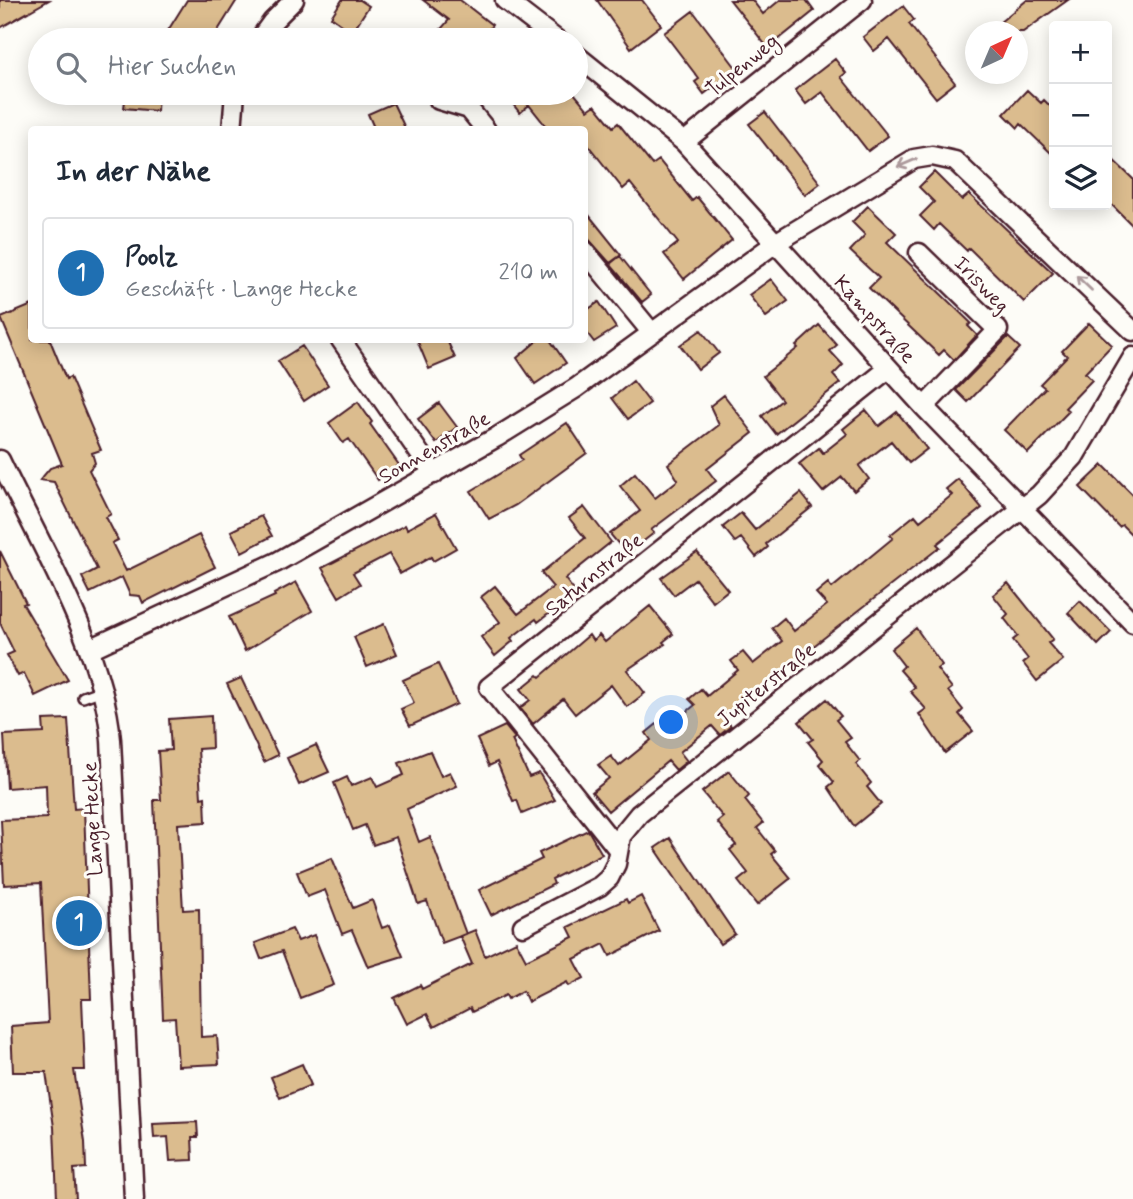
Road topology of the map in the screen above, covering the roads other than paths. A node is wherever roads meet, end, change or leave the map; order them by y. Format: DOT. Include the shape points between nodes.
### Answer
graph roads {
  1 [pos="294,0"];
  2 [pos="505,0"];
  3 [pos="862,0"];
  4 [pos="268,28"];
  5 [pos="541,28"];
  6 [pos="588,65"];
  7 [pos="234,105"];
  8 [pos="456,105"];
  9 [pos="232,126"];
  10 [pos="483,126"];
  11 [pos="684,142"];
  12 [pos="777,242"];
  13 [pos="919,253"];
  14 [pos="588,255"];
  15 [pos="1133,331"];
  16 [pos="652,333"];
  17 [pos="343,343"];
  18 [pos="1133,357"];
  19 [pos="888,369"];
  20 [pos="924,407"];
  21 [pos="0,460"];
  22 [pos="434,474"];
  23 [pos="1022,509"];
  24 [pos="1133,623"];
  25 [pos="90,649"];
  26 [pos="104,689"];
  27 [pos="83,697"];
  28 [pos="617,848"];
  29 [pos="523,926"];
  30 [pos="134,1199"];
  1 -- 4 [label="street"];
  2 -- 5 [label="street"];
  3 -- 11 [label="street, Tulpenweg"];
  6 -- 11 [label="street, Kampstraße"];
  7 -- 9 [label="street"];
  8 -- 10 [label="street" via="469,109"];
  11 -- 12 [label="street, Kampstraße"];
  15 -- 12 [label="street, Sonnenstraße, one-way" via="955,161 914,159"];
  12 -- 16 [label="street, Sonnenstraße"];
  12 -- 19 [label="street, Kampstraße"];
  13 -- 20 [label="street, Irisweg" via="998,330"];
  14 -- 16 [label="street"];
  16 -- 22 [label="street, Sonnenstraße" via="576,388"];
  17 -- 22 [label="street"];
  18 -- 23 [label="street, Jupiterstraße" via="1074,457"];
  19 -- 20 [label="street, Kampstraße"];
  19 -- 28 [label="street, Saturnstraße" via="489,687"];
  20 -- 23 [label="street, Kampstraße"];
  21 -- 25 [label="street, Lange Hecke"];
  22 -- 25 [label="street, Sonnenstraße" via="277,562"];
  23 -- 24 [label="street, Kampstraße"];
  23 -- 28 [label="street, Jupiterstraße" via="639,814"];
  25 -- 26 [label="street, Lange Hecke"];
  26 -- 27 [label="lane"];
  26 -- 30 [label="street, Lange Hecke" via="111,740"];
  28 -- 29 [label="street, Jupiterstraße" via="616,864 600,886"];
}
